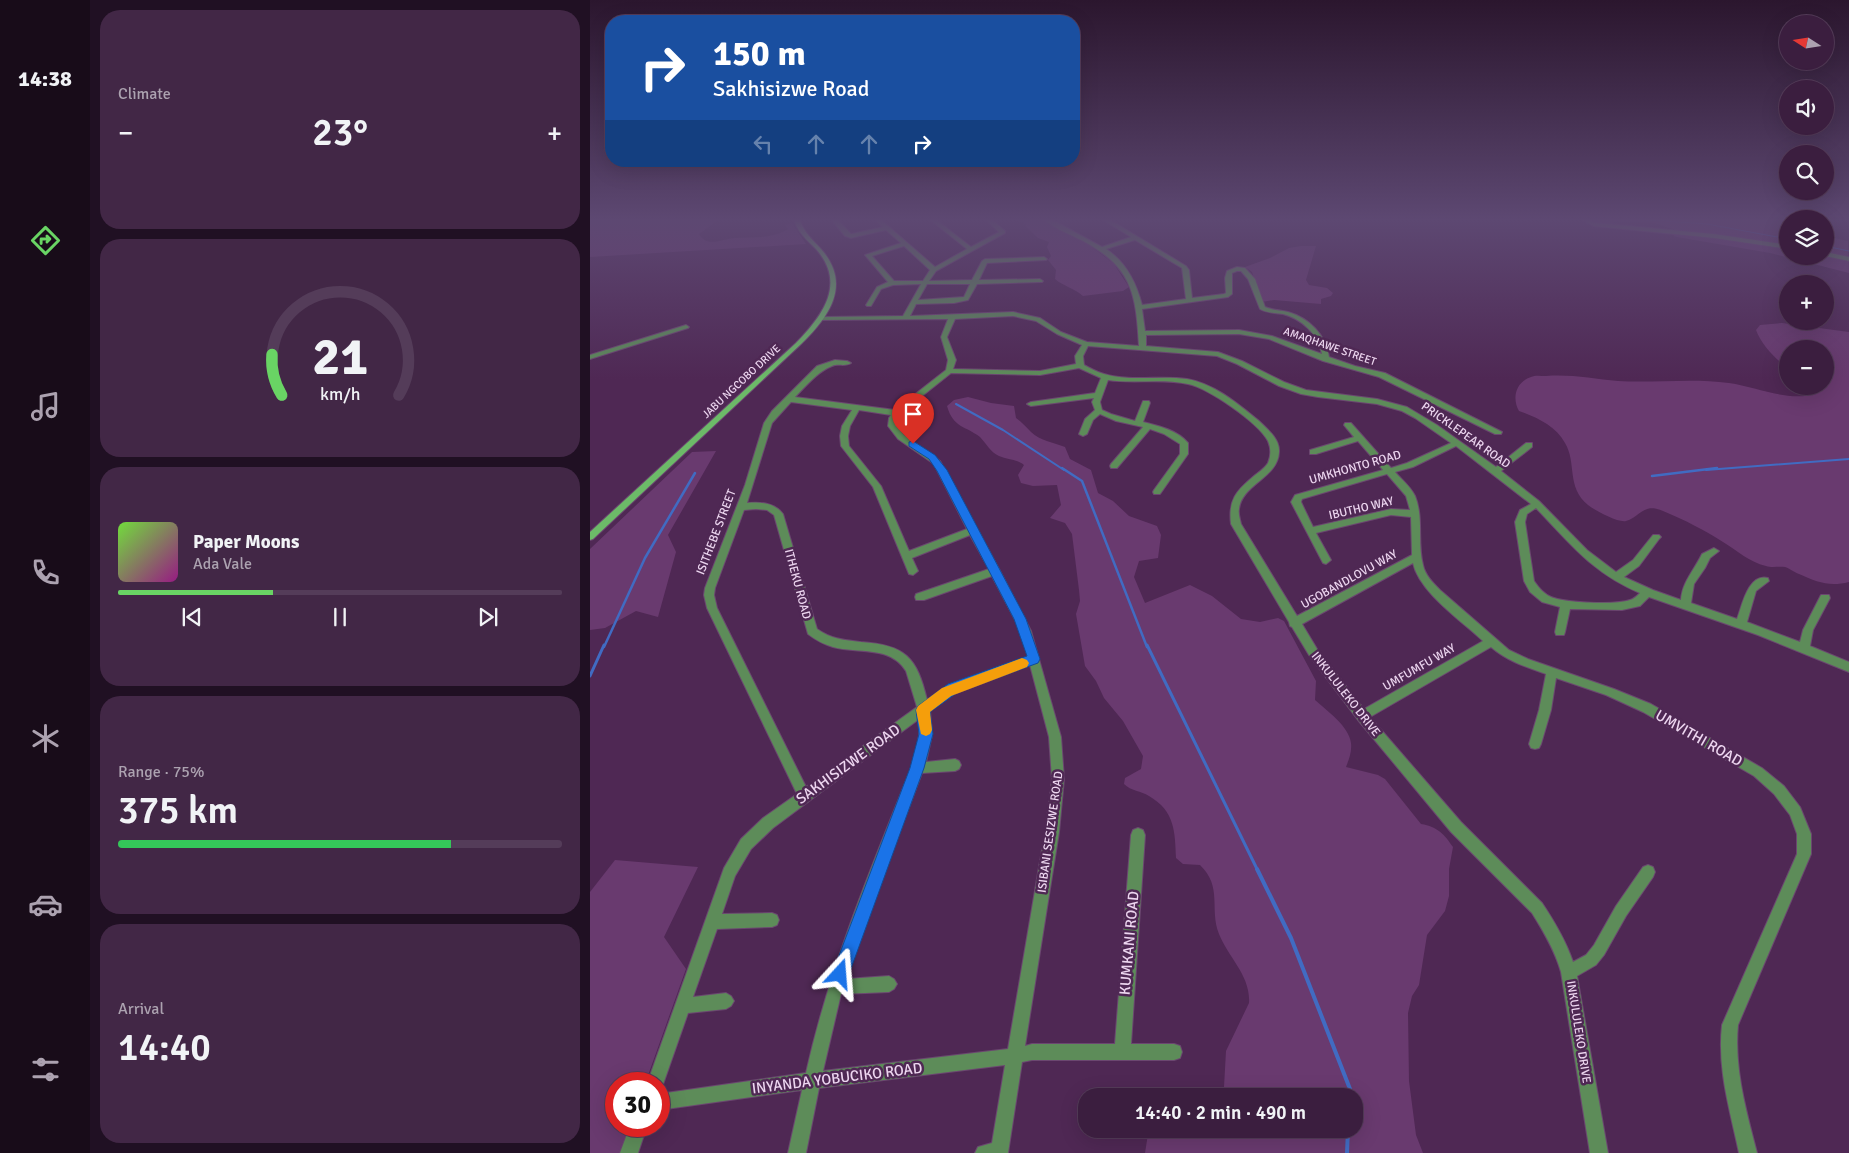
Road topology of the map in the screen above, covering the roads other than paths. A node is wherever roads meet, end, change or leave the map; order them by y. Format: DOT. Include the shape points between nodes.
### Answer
graph roads {
  1 [pos="832,272"];
  2 [pos="883,272"];
  3 [pos="933,272"];
  4 [pos="979,272"];
  5 [pos="1126,272"];
  6 [pos="1185,272"];
  7 [pos="1229,272"];
  8 [pos="1248,272"];
  9 [pos="1040,281"];
  10 [pos="892,282"];
  11 [pos="925,282"];
  12 [pos="974,282"];
  13 [pos="1188,301"];
  14 [pos="914,302"];
  15 [pos="869,305"];
  16 [pos="1139,307"];
  17 [pos="905,318"];
  18 [pos="952,318"];
  19 [pos="821,319"];
  20 [pos="686,326"];
  21 [pos="1142,333"];
  22 [pos="1086,344"];
  23 [pos="1143,349"];
  24 [pos="590,357"];
  25 [pos="1326,359"];
  26 [pos="846,363"];
  27 [pos="1080,366"];
  28 [pos="950,371"];
  29 [pos="1105,377"];
  30 [pos="1098,395"];
  31 [pos="790,399"];
  32 [pos="1031,404"];
  33 [pos="1146,404"];
  34 [pos="856,409"];
  35 [pos="1098,410"];
  36 [pos="896,413"];
  37 [pos="1138,424"];
  38 [pos="1348,425"];
  39 [pos="1148,427"];
  40 [pos="1498,432"];
  41 [pos="1083,434"];
  42 [pos="1360,438"];
  43 [pos="1457,443"];
  44 [pos="1529,445"];
  45 [pos="1313,452"];
  46 [pos="1114,466"];
  47 [pos="1389,470"];
  48 [pos="1496,471"];
  49 [pos="1157,492"];
  50 [pos="1538,505"];
  51 [pos="741,507"];
  52 [pos="1416,515"];
  53 [pos="973,530"];
  54 [pos="1310,531"];
  55 [pos="590,537"];
  56 [pos="1656,537"];
  57 [pos="1714,551"];
  58 [pos="907,556"];
  59 [pos="1416,557"];
  60 [pos="1326,560"];
  61 [pos="995,570"];
  62 [pos="913,571"];
  63 [pos="1616,577"];
  64 [pos="1764,581"];
  65 [pos="1647,592"];
  66 [pos="920,597"];
  67 [pos="1825,598"];
  68 [pos="1566,605"];
  69 [pos="1686,605"];
  70 [pos="1294,623"];
  71 [pos="1740,624"];
  72 [pos="1560,632"];
  73 [pos="1490,642"];
  74 [pos="1804,648"];
  75 [pos="1034,659"];
  76 [pos="1849,667"];
  77 [pos="1552,671"];
  78 [pos="923,710"];
  79 [pos="1362,716"];
  80 [pos="1535,744"];
  81 [pos="955,765"];
  82 [pos="917,768"];
  83 [pos="804,796"];
  84 [pos="1138,835"];
  85 [pos="1648,872"];
  86 [pos="772,920"];
  87 [pos="711,922"];
  88 [pos="1569,972"];
  89 [pos="889,984"];
  90 [pos="836,987"];
  91 [pos="726,1001"];
  92 [pos="682,1006"];
  93 [pos="1122,1051"];
  94 [pos="1174,1052"];
  95 [pos="1015,1056"];
  96 [pos="659,1072"];
  97 [pos="813,1080"];
  98 [pos="670,1100"];
  99 [pos="636,1137"];
  100 [pos="994,1152"];
  101 [pos="630,1153"];
  102 [pos="797,1153"];
  103 [pos="1599,1153"];
  104 [pos="1748,1153"];
  1 -- 19 [label="main road, JABU NGCOBO DRIVE" via="833,292"];
  2 -- 10 [label="street"];
  3 -- 11 [label="street"];
  4 -- 12 [label="street"];
  5 -- 16 [label="street"];
  6 -- 13 [label="street"];
  7 -- 13 [label="street" via="1228,295"];
  8 -- 25 [label="street" via="1262,308 1292,315 1308,324 1316,332"];
  9 -- 12 [label="street"];
  10 -- 11 [label="street"];
  10 -- 15 [label="street" via="879,288"];
  11 -- 12 [label="street"];
  11 -- 14 [label="street"];
  12 -- 14 [label="street" via="962,300"];
  13 -- 16 [label="street"];
  14 -- 17 [label="street"];
  16 -- 21 [label="street"];
  17 -- 18 [label="street, PRICKLEPEAR ROAD"];
  17 -- 19 [label="street, PRICKLEPEAR ROAD"];
  18 -- 22 [label="street, PRICKLEPEAR ROAD" via="1005,313 1023,315 1038,318 1059,333"];
  18 -- 28 [label="street" via="944,337 952,360"];
  19 -- 55 [label="main road, JABU NGCOBO DRIVE"];
  20 -- 24 [label="street"];
  21 -- 23 [label="street"];
  21 -- 25 [label="street, AMAQHAWE STREET" via="1249,332"];
  22 -- 23 [label="street, PRICKLEPEAR ROAD"];
  22 -- 27 [label="street" via="1080,356"];
  23 -- 43 [label="street, PRICKLEPEAR ROAD" via="1218,354 1303,392 1386,403 1417,416"];
  25 -- 40 [label="street, AMAQHAWE STREET" via="1382,375 1479,426"];
  26 -- 31 [label="street, ISITHEBE STREET" via="835,362 820,368"];
  27 -- 28 [label="street" via="1040,373"];
  27 -- 29 [label="street, INKULULEKO DRIVE"];
  28 -- 36 [label="street"];
  29 -- 30 [label="street"];
  29 -- 70 [label="street, INKULULEKO DRIVE" via="1199,384 1222,397 1270,436 1275,448 1274,458 1238,497 1234,518"];
  30 -- 32 [label="street"];
  30 -- 35 [label="street"];
  31 -- 34 [label="street"];
  31 -- 51 [label="street, ISITHEBE STREET" via="768,423"];
  33 -- 37 [label="street"];
  34 -- 36 [label="street"];
  34 -- 58 [label="street" via="847,421 845,446 877,486"];
  35 -- 37 [label="street"];
  35 -- 41 [label="street" via="1088,419"];
  36 -- 53 [label="street, ISIBANI SESIZWE ROAD" via="892,422 894,430 937,462"];
  37 -- 39 [label="street"];
  38 -- 42 [label="street, UMVITHI ROAD"];
  39 -- 46 [label="street"];
  39 -- 49 [label="street" via="1177,436 1185,447 1181,460"];
  42 -- 45 [label="street"];
  42 -- 47 [label="street, UMVITHI ROAD"];
  43 -- 47 [label="street, UMKHONTO ROAD"];
  43 -- 48 [label="street, PRICKLEPEAR ROAD"];
  44 -- 48 [label="street"];
  47 -- 52 [label="street, UMVITHI ROAD" via="1410,495"];
  47 -- 54 [label="street, UMKHONTO ROAD" via="1300,496 1296,502"];
  48 -- 50 [label="street, PRICKLEPEAR ROAD"];
  50 -- 63 [label="street, PRICKLEPEAR ROAD" via="1580,551"];
  50 -- 68 [label="street" via="1528,507 1520,516 1529,581 1542,596"];
  51 -- 78 [label="street, ITHEKU ROAD" via="766,507 778,514 812,632 836,644 876,648 902,658 914,676"];
  51 -- 83 [label="street, ISITHEBE STREET" via="713,580 710,602"];
  52 -- 54 [label="street, IBUTHO WAY" via="1391,512"];
  52 -- 59 [label="street, UMVITHI ROAD"];
  53 -- 58 [label="street"];
  53 -- 61 [label="street, ISIBANI SESIZWE ROAD"];
  54 -- 60 [label="street, UMKHONTO ROAD"];
  56 -- 63 [label="street" via="1636,563"];
  57 -- 69 [label="street" via="1705,556 1691,580"];
  58 -- 62 [label="street"];
  59 -- 70 [label="street, UGOBANDLOVU WAY"];
  59 -- 73 [label="street, UMVITHI ROAD" via="1426,582"];
  61 -- 66 [label="street"];
  61 -- 75 [label="street, ISIBANI SESIZWE ROAD" via="1026,631"];
  63 -- 65 [label="street, PRICKLEPEAR ROAD"];
  64 -- 71 [label="street" via="1752,589"];
  65 -- 68 [label="street" via="1630,605"];
  65 -- 69 [label="street, PRICKLEPEAR ROAD"];
  67 -- 74 [label="street" via="1808,630"];
  68 -- 72 [label="street"];
  69 -- 71 [label="street, PRICKLEPEAR ROAD"];
  70 -- 79 [label="street, INKULULEKO DRIVE"];
  71 -- 74 [label="street, PRICKLEPEAR ROAD"];
  73 -- 77 [label="street, UMVITHI ROAD" via="1512,657"];
  73 -- 79 [label="street, UMFUMFU WAY"];
  74 -- 76 [label="street, PRICKLEPEAR ROAD"];
  75 -- 78 [label="street, SAKHISIZWE ROAD" via="953,688"];
  75 -- 95 [label="street, ISIBANI SESIZWE ROAD" via="1055,737 1058,779"];
  77 -- 80 [label="street"];
  77 -- 104 [label="street, UMVITHI ROAD" via="1647,708 1758,772 1787,799 1801,823 1804,854 1732,1020 1728,1037 1731,1077"];
  78 -- 82 [label="street, ITHEKU ROAD" via="926,734"];
  78 -- 83 [label="street, SAKHISIZWE ROAD"];
  79 -- 88 [label="street, INKULULEKO DRIVE" via="1467,839 1537,908 1559,946"];
  81 -- 82 [label="street"];
  82 -- 90 [label="street, ITHEKU ROAD"];
  83 -- 87 [label="street, SAKHISIZWE ROAD" via="760,829 746,844 729,873"];
  84 -- 93 [label="street, KUMKANI ROAD"];
  85 -- 88 [label="street" via="1599,950 1591,960"];
  86 -- 87 [label="street"];
  87 -- 92 [label="street, SAKHISIZWE ROAD"];
  88 -- 103 [label="street, INKULULEKO DRIVE"];
  89 -- 90 [label="street"];
  90 -- 97 [label="street, ITHEKU ROAD"];
  91 -- 92 [label="street"];
  92 -- 96 [label="street, SAKHISIZWE ROAD"];
  93 -- 94 [label="street"];
  93 -- 95 [label="street" via="1043,1051"];
  95 -- 97 [label="street, INYANDA YOBUCIKO ROAD"];
  95 -- 100 [label="street, ISIBANI SESIZWE ROAD"];
  97 -- 98 [label="street, INYANDA YOBUCIKO ROAD"];
  97 -- 102 [label="street, ITHEKU ROAD"];
  99 -- 101 [label="street"];
}
